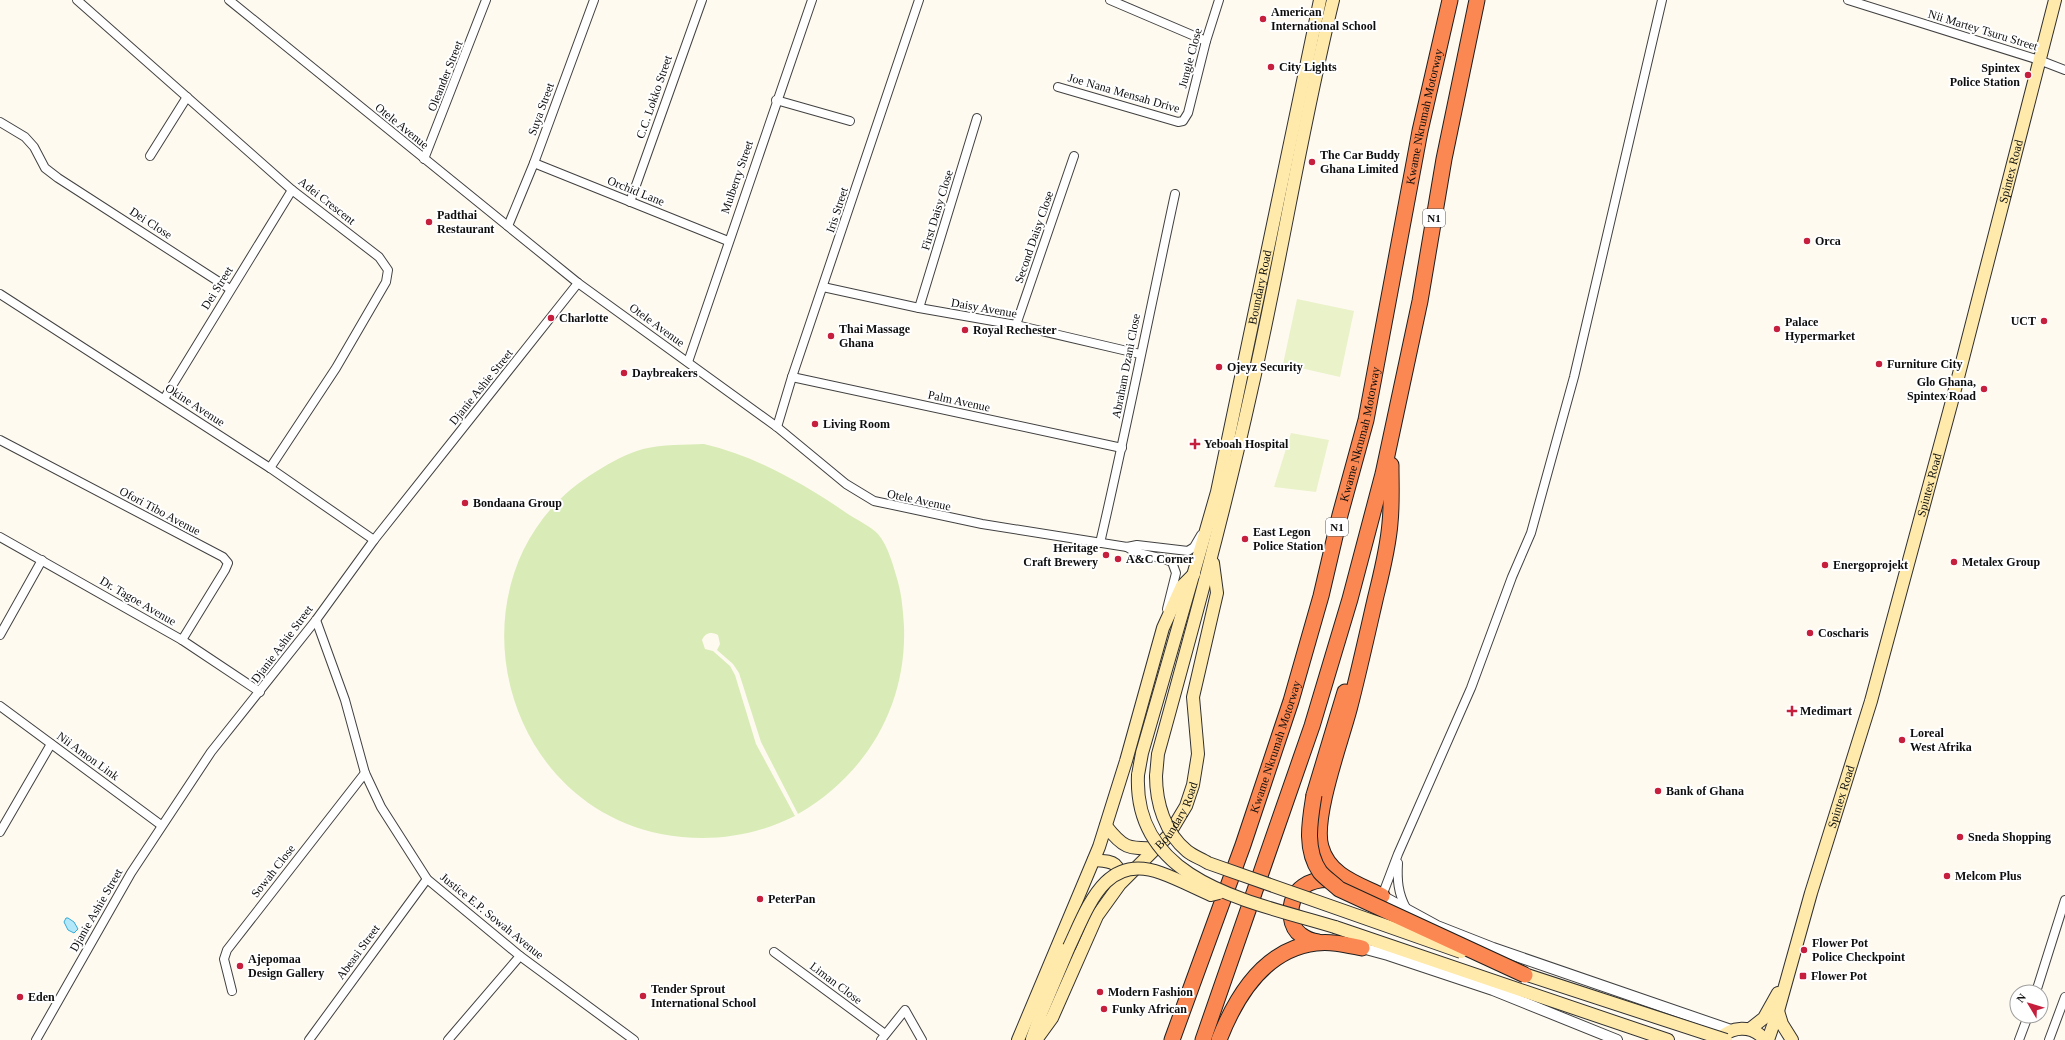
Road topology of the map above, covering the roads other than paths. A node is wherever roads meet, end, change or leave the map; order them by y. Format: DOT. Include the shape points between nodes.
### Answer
graph roads {
  1 [pos="77,0"];
  2 [pos="230,0"];
  3 [pos="486,0"];
  4 [pos="594,0"];
  5 [pos="702,0"];
  6 [pos="812,0"];
  7 [pos="919,0"];
  8 [pos="1110,0"];
  9 [pos="1219,0"];
  10 [pos="1320,0"];
  11 [pos="1333,0"];
  12 [pos="1450,0"];
  13 [pos="1477,0"];
  14 [pos="1662,0"];
  15 [pos="1848,0"];
  16 [pos="2056,0"];
  17 [pos="1206,41"];
  18 [pos="2039,60"];
  19 [pos="2065,70"];
  20 [pos="1058,87"];
  21 [pos="187,97"];
  22 [pos="776,100"];
  23 [pos="977,118"];
  24 [pos="850,121"];
  25 [pos="0,122"];
  26 [pos="1183,122"];
  27 [pos="150,156"];
  28 [pos="1074,156"];
  29 [pos="424,159"];
  30 [pos="534,163"];
  31 [pos="292,190"];
  32 [pos="1175,194"];
  33 [pos="630,202"];
  34 [pos="508,226"];
  35 [pos="728,241"];
  36 [pos="578,283"];
  37 [pos="823,287"];
  38 [pos="230,289"];
  39 [pos="0,294"];
  40 [pos="919,308"];
  41 [pos="1016,325"];
  42 [pos="1140,354"];
  43 [pos="688,362"];
  44 [pos="792,377"];
  45 [pos="164,399"];
  46 [pos="778,427"];
  47 [pos="1391,436"];
  48 [pos="0,440"];
  49 [pos="1122,448"];
  50 [pos="270,468"];
  51 [pos="1209,522"];
  52 [pos="0,537"];
  53 [pos="374,540"];
  54 [pos="1100,543"];
  55 [pos="1127,547"];
  56 [pos="1212,556"];
  57 [pos="42,560"];
  58 [pos="1195,572"];
  59 [pos="1371,619"];
  60 [pos="316,620"];
  61 [pos="1163,628"];
  62 [pos="0,635"];
  63 [pos="182,640"];
  64 [pos="260,692"];
  65 [pos="0,706"];
  66 [pos="51,744"];
  67 [pos="365,773"];
  68 [pos="161,825"];
  69 [pos="1106,826"];
  70 [pos="0,832"];
  71 [pos="1155,848"];
  72 [pos="1398,854"];
  73 [pos="1094,860"];
  74 [pos="427,879"];
  75 [pos="1120,884"];
  76 [pos="1360,887"];
  77 [pos="1222,892"];
  78 [pos="1382,896"];
  79 [pos="2065,900"];
  80 [pos="1406,908"];
  81 [pos="1318,942"];
  82 [pos="1362,948"];
  83 [pos="774,952"];
  84 [pos="520,956"];
  85 [pos="1791,967"];
  86 [pos="1525,975"];
  87 [pos="2039,984"];
  88 [pos="232,991"];
  89 [pos="2065,997"];
  90 [pos="1778,1011"];
  91 [pos="2025,1024"];
  92 [pos="1750,1029"];
  93 [pos="1729,1035"];
  94 [pos="883,1037"];
  95 [pos="36,1040"];
  96 [pos="309,1040"];
  97 [pos="448,1040"];
  98 [pos="634,1040"];
  99 [pos="922,1040"];
  100 [pos="1018,1040"];
  101 [pos="1032,1040"];
  102 [pos="1036,1040"];
  103 [pos="1172,1040"];
  104 [pos="1203,1040"];
  105 [pos="1219,1040"];
  106 [pos="1618,1040"];
  107 [pos="1668,1040"];
  108 [pos="1718,1040"];
  109 [pos="1767,1040"];
  110 [pos="1792,1040"];
  111 [pos="2020,1040"];
  112 [pos="2049,1040"];
  1 -- 21 [label="street, Adei Crescent"];
  2 -- 29 [label="street, Otele Avenue"];
  3 -- 29 [label="street, Oleander Street"];
  4 -- 30 [label="street, Suya Street"];
  5 -- 33 [label="street, C.C. Lokko Street"];
  6 -- 22 [label="street, Mulberry Street"];
  7 -- 37 [label="street, Iris Street"];
  8 -- 17 [label="street"];
  9 -- 17 [label="street, Jungle Close"];
  10 -- 51 [label="main road, Boundary Road" via="1230,437"];
  11 -- 56 [label="main road, Boundary Road" via="1293,182 1252,392"];
  12 -- 103 [label="highway, Kwame Nkrumah Motorway / N1" via="1420,131 1366,420 1340,515 1320,603 1248,831"];
  13 -- 47 [label="highway, N1" via="1443,166 1420,301"];
  14 -- 72 [label="street" via="1578,361 1531,533 1452,734"];
  15 -- 18 [label="street, Nii Martey Tsuru Street"];
  16 -- 18 [label="main road, Spintex Road"];
  17 -- 26 [label="street, Jungle Close" via="1188,113"];
  18 -- 19 [label="street, Nii Martey Tsuru Street"];
  18 -- 85 [label="main road, Spintex Road" via="1952,401 1871,701 1811,893"];
  20 -- 26 [label="street, Joe Nana Mensah Drive"];
  21 -- 27 [label="street"];
  21 -- 31 [label="street, Adei Crescent"];
  22 -- 24 [label="street"];
  22 -- 35 [label="street, Mulberry Street"];
  23 -- 40 [label="street, First Daisy Close"];
  25 -- 38 [label="street, Dei Close" via="25,137 34,147 45,168 58,178"];
  28 -- 41 [label="street, Second Daisy Close"];
  29 -- 34 [label="street, Otele Avenue"];
  30 -- 33 [label="street, Orchid Lane"];
  30 -- 34 [label="street, Suya Street"];
  31 -- 38 [label="street, Dei Street"];
  31 -- 50 [label="street, Adei Crescent" via="379,257 388,270 386,282 336,368"];
  32 -- 42 [label="street, Abraham Dzani Close"];
  33 -- 35 [label="street, Orchid Lane"];
  34 -- 36 [label="street, Otele Avenue"];
  35 -- 43 [label="street, Mulberry Street"];
  36 -- 43 [label="street, Otele Avenue"];
  36 -- 53 [label="street, Djanie Ashie Street"];
  37 -- 40 [label="street, Daisy Avenue"];
  37 -- 44 [label="street, Iris Street"];
  38 -- 45 [label="street, Dei Street"];
  39 -- 45 [label="street, Okine Avenue"];
  40 -- 41 [label="street, Daisy Avenue"];
  41 -- 42 [label="street, Daisy Avenue"];
  42 -- 49 [label="street, Abraham Dzani Close"];
  43 -- 46 [label="street, Otele Avenue"];
  44 -- 46 [label="street, Iris Street"];
  44 -- 49 [label="street, Palm Avenue"];
  45 -- 50 [label="street, Okine Avenue"];
  46 -- 54 [label="street, Otele Avenue" via="846,484 880,504"];
  47 -- 59 [label="highway" via="1390,523"];
  47 -- 104 [label="highway, N1" via="1350,599 1312,726"];
  48 -- 63 [label="street, Ofori Tibo Avenue" via="223,557 228,563 225,570"];
  49 -- 54 [label="street, Abraham Dzani Close"];
  50 -- 53 [label="street, Okine Avenue"];
  51 -- 55 [label="street, Otele Avenue" via="1194,547 1188,552 1137,545"];
  51 -- 58 [label="main road, Boundary Road"];
  52 -- 57 [label="street, Dr. Tagoe Avenue"];
  53 -- 60 [label="street, Djanie Ashie Street"];
  54 -- 55 [label="street, Otele Avenue"];
  55 -- 61 [label="street, Otele Avenue" via="1134,553 1162,557 1172,562 1176,569"];
  56 -- 71 [label="main road, Boundary Road" via="1217,593 1193,697 1198,754 1193,785 1179,819 1168,836"];
  56 -- 86 [label="main road, Boundary Road, bridge" via="1158,754 1156,797 1171,833 1187,851 1208,864"];
  57 -- 62 [label="street"];
  57 -- 63 [label="street, Dr. Tagoe Avenue"];
  58 -- 61 [label="main road, Boundary Road" via="1182,586"];
  58 -- 77 [label="main road, Boundary Road, bridge" via="1142,753 1137,790 1145,822 1158,845 1176,865"];
  59 -- 76 [label="highway" via="1325,796 1320,827 1320,846 1326,860 1336,871"];
  59 -- 86 [label="highway, bridge" via="1338,712 1314,795 1308,828 1312,853 1320,872 1339,889"];
  60 -- 64 [label="street, Djanie Ashie Street"];
  60 -- 67 [label="street, Justice E.P. Sowah Avenue" via="345,700"];
  61 -- 69 [label="main road, Boundary Road"];
  63 -- 64 [label="street, Dr. Tagoe Avenue"];
  64 -- 68 [label="street, Djanie Ashie Street" via="211,752"];
  65 -- 66 [label="street, Nii Amon Link"];
  66 -- 68 [label="street, Nii Amon Link"];
  66 -- 70 [label="street"];
  67 -- 74 [label="street, Justice E.P. Sowah Avenue" via="381,807"];
  67 -- 88 [label="street, Sowah Close" via="227,950 224,959"];
  68 -- 95 [label="street, Djanie Ashie Street"];
  69 -- 71 [label="main road" via="1115,838 1132,849"];
  69 -- 73 [label="main road, Boundary Road"];
  71 -- 75 [label="main road, Boundary Road"];
  72 -- 78 [label="street"];
  72 -- 80 [label="street" via="1399,894"];
  73 -- 75 [label="main road" via="1110,861 1117,865 1120,869"];
  73 -- 100 [label="main road, Boundary Road"];
  74 -- 84 [label="street, Justice E.P. Sowah Avenue"];
  74 -- 96 [label="street, Abeasi Street"];
  75 -- 102 [label="main road, Boundary Road" via="1098,916 1052,1018"];
  76 -- 78 [label="highway"];
  76 -- 81 [label="highway" via="1324,878 1299,889 1293,899 1291,911 1294,929"];
  77 -- 101 [label="main road, bridge" via="1211,896 1160,872 1141,868 1127,868 1110,878 1100,888 1069,947"];
  77 -- 107 [label="main road, bridge" via="1334,927"];
  78 -- 80 [label="street"];
  79 -- 87 [label="street"];
  80 -- 93 [label="street" via="1437,926"];
  81 -- 82 [label="highway"];
  81 -- 105 [label="highway" via="1303,945 1283,954 1261,969 1237,1003"];
  82 -- 106 [label="street" via="1493,990"];
  83 -- 94 [label="street, Liman Close"];
  84 -- 97 [label="street"];
  84 -- 98 [label="street, Justice E.P. Sowah Avenue"];
  85 -- 90 [label="main road, Spintex Road"];
  85 -- 92 [label="main road, Spintex Road" via="1764,1018"];
  86 -- 93 [label="main road, Boundary Road, bridge"];
  89 -- 112 [label="street"];
  90 -- 109 [label="main road, Spintex Road"];
  90 -- 110 [label="main road" via="1782,1024"];
  91 -- 111 [label="street"];
  92 -- 93 [label="main road"];
  92 -- 109 [label="main road"];
  93 -- 108 [label="main road"];
  94 -- 99 [label="street" via="905,1010"];
}
